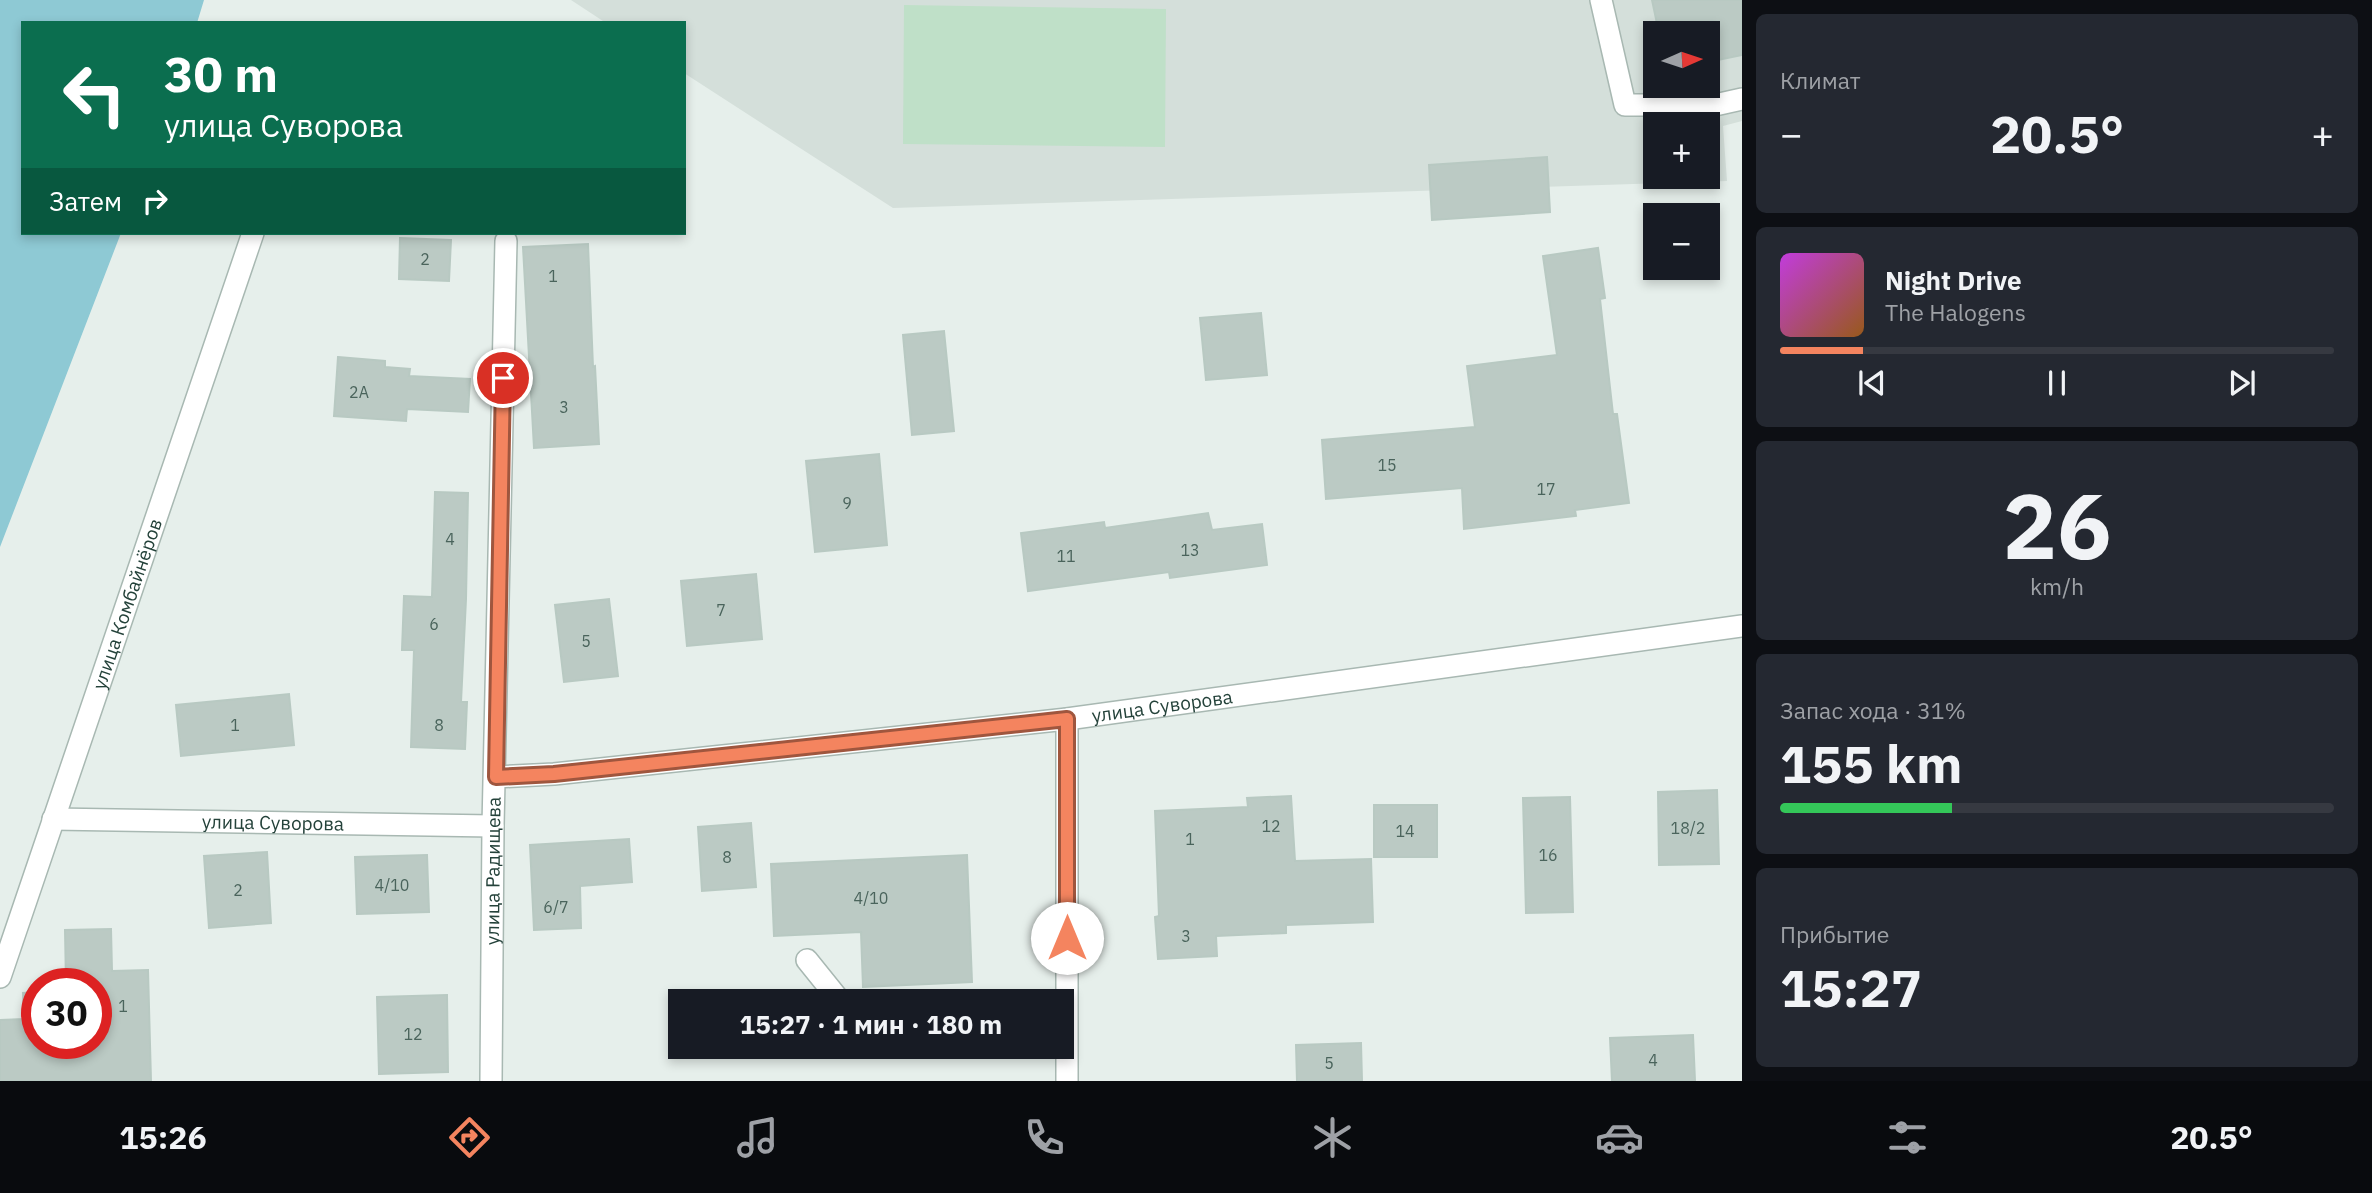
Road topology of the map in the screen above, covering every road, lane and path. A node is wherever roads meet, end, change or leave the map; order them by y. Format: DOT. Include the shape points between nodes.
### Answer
graph roads {
  1 [pos="1601,0"];
  2 [pos="1742,99"];
  3 [pos="252,235"];
  4 [pos="506,242"];
  5 [pos="1742,626"];
  6 [pos="1067,719"];
  7 [pos="496,777"];
  8 [pos="53,819"];
  9 [pos="493,826"];
  10 [pos="807,960"];
  11 [pos="0,978"];
  12 [pos="830,989"];
  13 [pos="1065,989"];
  14 [pos="1066,1059"];
  15 [pos="491,1081"];
  16 [pos="1067,1081"];
  1 -- 2 [label="street" via="1625,105 1715,105"];
  3 -- 8 [label="street, улица Комбайнёров"];
  4 -- 7 [label="street, улица Радищева"];
  5 -- 6 [label="street, улица Суворова"];
  6 -- 7 [label="street, улица Суворова"];
  6 -- 13 [label="street"];
  7 -- 9 [label="street, улица Радищева"];
  8 -- 9 [label="street, улица Суворова"];
  8 -- 11 [label="street, улица Комбайнёров"];
  9 -- 15 [label="street, улица Радищева"];
  10 -- 12 [label="street"];
  14 -- 16 [label="street"];
}
